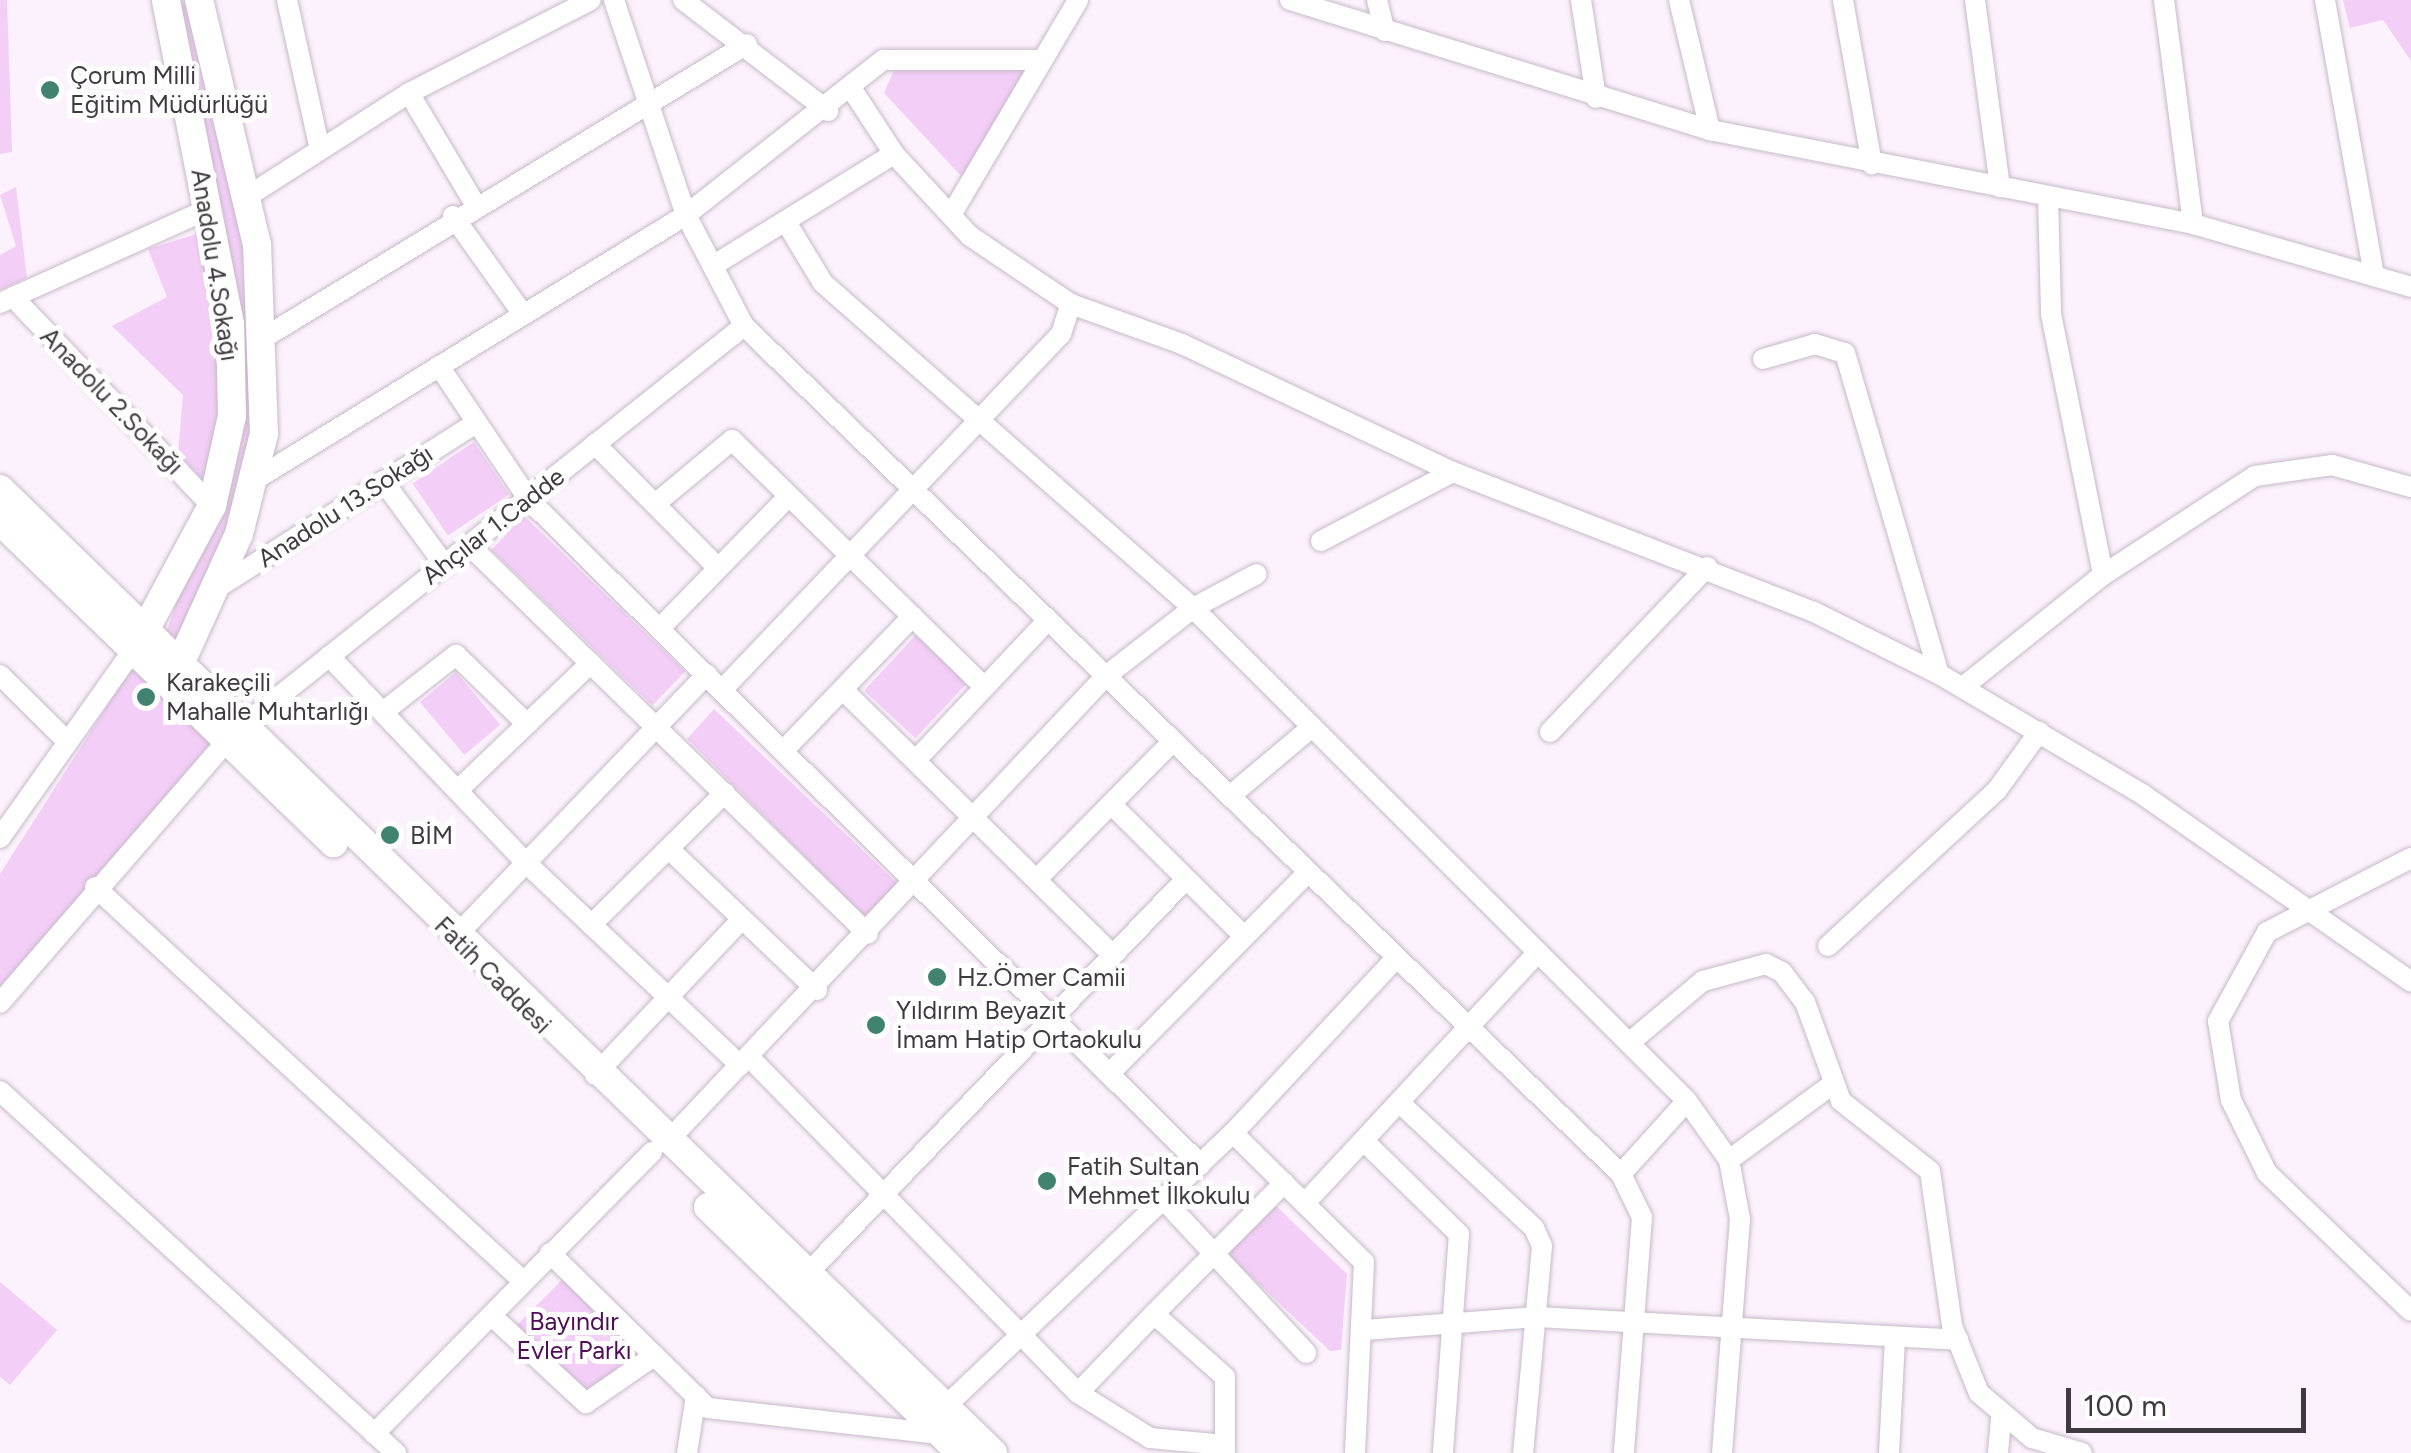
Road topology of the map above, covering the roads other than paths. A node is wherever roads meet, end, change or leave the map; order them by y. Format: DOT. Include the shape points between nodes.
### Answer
graph roads {
  1 [pos="166,0"];
  2 [pos="199,0"];
  3 [pos="287,0"];
  4 [pos="590,0"];
  5 [pos="614,0"];
  6 [pos="682,0"];
  7 [pos="1078,0"];
  8 [pos="1290,0"];
  9 [pos="1377,0"];
  10 [pos="1580,0"];
  11 [pos="1679,0"];
  12 [pos="1843,0"];
  13 [pos="1975,0"];
  14 [pos="2164,0"];
  15 [pos="2325,0"];
  16 [pos="1385,31"];
  17 [pos="748,44"];
  18 [pos="1040,60"];
  19 [pos="853,92"];
  20 [pos="409,93"];
  21 [pos="1596,98"];
  22 [pos="650,107"];
  23 [pos="828,111"];
  24 [pos="1710,130"];
  25 [pos="319,146"];
  26 [pos="894,154"];
  27 [pos="1872,164"];
  28 [pos="2000,187"];
  29 [pos="2048,196"];
  30 [pos="245,198"];
  31 [pos="474,204"];
  32 [pos="208,209"];
  33 [pos="686,215"];
  34 [pos="951,215"];
  35 [pos="452,216"];
  36 [pos="786,222"];
  37 [pos="2193,224"];
  38 [pos="714,265"];
  39 [pos="2374,276"];
  40 [pos="2411,287"];
  41 [pos="6,300"];
  42 [pos="1071,304"];
  43 [pos="523,314"];
  44 [pos="744,326"];
  45 [pos="265,337"];
  46 [pos="1762,359"];
  47 [pos="439,366"];
  48 [pos="474,424"];
  49 [pos="978,424"];
  50 [pos="595,444"];
  51 [pos="1454,472"];
  52 [pos="256,478"];
  53 [pos="383,481"];
  54 [pos="2411,487"];
  55 [pos="0,489"];
  56 [pos="916,490"];
  57 [pos="788,497"];
  58 [pos="529,500"];
  59 [pos="655,504"];
  60 [pos="212,506"];
  61 [pos="0,521"];
  62 [pos="1321,541"];
  63 [pos="469,545"];
  64 [pos="851,555"];
  65 [pos="444,564"];
  66 [pos="716,566"];
  67 [pos="1707,568"];
  68 [pos="1257,574"];
  69 [pos="2103,575"];
  70 [pos="217,588"];
  71 [pos="1193,608"];
  72 [pos="913,616"];
  73 [pos="1048,620"];
  74 [pos="662,626"];
  75 [pos="139,642"];
  76 [pos="329,656"];
  77 [pos="591,662"];
  78 [pos="180,664"];
  79 [pos="707,674"];
  80 [pos="1939,674"];
  81 [pos="0,676"];
  82 [pos="1106,676"];
  83 [pos="984,687"];
  84 [pos="1964,687"];
  85 [pos="722,690"];
  86 [pos="843,690"];
  87 [pos="384,712"];
  88 [pos="526,724"];
  89 [pos="656,725"];
  90 [pos="1312,727"];
  91 [pos="1550,732"];
  92 [pos="2039,732"];
  93 [pos="235,734"];
  94 [pos="66,740"];
  95 [pos="1173,741"];
  96 [pos="783,752"];
  97 [pos="916,760"];
  98 [pos="459,789"];
  99 [pos="725,794"];
  100 [pos="1230,796"];
  101 [pos="1112,805"];
  102 [pos="976,817"];
  103 [pos="0,838"];
  104 [pos="670,850"];
  105 [pos="2411,858"];
  106 [pos="524,860"];
  107 [pos="1308,872"];
  108 [pos="1038,878"];
  109 [pos="1186,879"];
  110 [pos="916,881"];
  111 [pos="95,887"];
  112 [pos="2305,908"];
  113 [pos="742,918"];
  114 [pos="591,925"];
  115 [pos="868,934"];
  116 [pos="1244,936"];
  117 [pos="455,937"];
  118 [pos="1828,946"];
  119 [pos="1538,952"];
  120 [pos="1112,954"];
  121 [pos="1395,959"];
  122 [pos="2411,982"];
  123 [pos="817,990"];
  124 [pos="667,998"];
  125 [pos="0,1003"];
  126 [pos="1053,1015"];
  127 [pos="1472,1032"];
  128 [pos="1629,1043"];
  129 [pos="744,1061"];
  130 [pos="1110,1073"];
  131 [pos="594,1074"];
  132 [pos="1830,1086"];
  133 [pos="0,1091"];
  134 [pos="1687,1101"];
  135 [pos="1400,1104"];
  136 [pos="1234,1133"];
  137 [pos="1364,1141"];
  138 [pos="658,1147"];
  139 [pos="1729,1160"];
  140 [pos="1201,1165"];
  141 [pos="1622,1174"];
  142 [pos="1284,1183"];
  143 [pos="886,1191"];
  144 [pos="1164,1200"];
  145 [pos="1305,1204"];
  146 [pos="1215,1253"];
  147 [pos="550,1254"];
  148 [pos="807,1274"];
  149 [pos="523,1281"];
  150 [pos="2411,1311"];
  151 [pos="1154,1314"];
  152 [pos="492,1317"];
  153 [pos="1537,1317"];
  154 [pos="1636,1325"];
  155 [pos="1730,1329"];
  156 [pos="1364,1330"];
  157 [pos="1452,1330"];
  158 [pos="1020,1334"];
  159 [pos="1895,1340"];
  160 [pos="1958,1340"];
  161 [pos="1306,1353"];
  162 [pos="654,1356"];
  163 [pos="1078,1393"];
  164 [pos="696,1396"];
  165 [pos="2002,1417"];
  166 [pos="949,1431"];
  167 [pos="374,1434"];
  168 [pos="1225,1449"];
  169 [pos="396,1453"];
  170 [pos="687,1453"];
  171 [pos="993,1453"];
  172 [pos="1355,1453"];
  173 [pos="1443,1453"];
  174 [pos="1523,1453"];
  175 [pos="1624,1453"];
  176 [pos="1722,1453"];
  177 [pos="1889,1453"];
  178 [pos="1998,1453"];
  179 [pos="2082,1453"];
  1 -- 32 [label="main road, Anadolu 4.Sokağı"];
  2 -- 30 [label="main road, Anadolu 4.Sokağı"];
  3 -- 25 [label="street"];
  4 -- 20 [label="street"];
  5 -- 22 [label="street"];
  6 -- 17 [label="street"];
  7 -- 18 [label="street"];
  8 -- 16 [label="street"];
  9 -- 16 [label="street"];
  10 -- 21 [label="street"];
  11 -- 24 [label="street"];
  12 -- 27 [label="street"];
  13 -- 28 [label="street"];
  14 -- 37 [label="street"];
  15 -- 39 [label="street"];
  16 -- 21 [label="street"];
  17 -- 22 [label="street"];
  17 -- 23 [label="street"];
  18 -- 19 [label="street" via="882,60"];
  18 -- 34 [label="street"];
  19 -- 23 [label="street"];
  19 -- 26 [label="street"];
  20 -- 25 [label="street"];
  20 -- 31 [label="street"];
  21 -- 24 [label="street"];
  22 -- 31 [label="street"];
  22 -- 33 [label="street"];
  23 -- 33 [label="street"];
  24 -- 27 [label="street"];
  25 -- 30 [label="street"];
  26 -- 34 [label="street"];
  26 -- 36 [label="street"];
  27 -- 28 [label="street"];
  28 -- 29 [label="street"];
  29 -- 37 [label="street"];
  29 -- 69 [label="street" via="2051,314"];
  30 -- 45 [label="main road, Anadolu 4.Sokağı"];
  31 -- 35 [label="street"];
  32 -- 41 [label="street"];
  32 -- 60 [label="main road, Anadolu 4.Sokağı" via="233,371"];
  33 -- 38 [label="street"];
  33 -- 43 [label="street"];
  34 -- 42 [label="street"];
  35 -- 43 [label="street"];
  35 -- 45 [label="street"];
  36 -- 38 [label="street"];
  36 -- 49 [label="street" via="823,283"];
  37 -- 39 [label="street"];
  38 -- 44 [label="street"];
  39 -- 40 [label="street"];
  41 -- 60 [label="street, Anadolu 2.Sokağı"];
  42 -- 49 [label="street" via="1061,334"];
  42 -- 51 [label="street" via="1182,344"];
  43 -- 47 [label="street"];
  44 -- 50 [label="street, Ahçılar 1.Cadde"];
  44 -- 56 [label="street"];
  45 -- 52 [label="main road, Anadolu 4.Sokağı"];
  46 -- 80 [label="street" via="1815,344 1845,353"];
  47 -- 48 [label="street"];
  47 -- 52 [label="street"];
  48 -- 53 [label="street, Anadolu 13.Sokağı"];
  48 -- 58 [label="street"];
  49 -- 56 [label="street"];
  49 -- 71 [label="street"];
  50 -- 58 [label="street, Ahçılar 1.Cadde"];
  50 -- 59 [label="street"];
  51 -- 62 [label="street"];
  51 -- 67 [label="street"];
  52 -- 70 [label="main road, Anadolu 4.Sokağı"];
  53 -- 65 [label="street"];
  53 -- 70 [label="street, Anadolu 13.Sokağı"];
  54 -- 69 [label="street" via="2332,465 2256,476"];
  55 -- 75 [label="main road, Fatih Caddesi"];
  56 -- 64 [label="street"];
  56 -- 73 [label="street"];
  57 -- 59 [label="street" via="732,440"];
  57 -- 64 [label="street"];
  57 -- 66 [label="street"];
  58 -- 63 [label="street, Ahçılar 1.Cadde"];
  58 -- 74 [label="street"];
  59 -- 66 [label="street"];
  60 -- 75 [label="main road, Anadolu 4.Sokağı"];
  61 -- 75 [label="main road, Fatih Caddesi"];
  63 -- 65 [label="street, Ahçılar 1.Cadde"];
  63 -- 77 [label="street"];
  64 -- 72 [label="street"];
  64 -- 85 [label="street"];
  65 -- 76 [label="street, Ahçılar 1.Cadde"];
  66 -- 74 [label="street"];
  67 -- 80 [label="street"];
  67 -- 91 [label="street"];
  68 -- 71 [label="street"];
  69 -- 84 [label="street"];
  70 -- 78 [label="main road, Anadolu 4.Sokağı"];
  71 -- 82 [label="street"];
  71 -- 90 [label="street"];
  72 -- 83 [label="street"];
  72 -- 86 [label="street"];
  73 -- 82 [label="street"];
  73 -- 83 [label="street"];
  74 -- 79 [label="street"];
  75 -- 78 [label="main road, Fatih Caddesi"];
  75 -- 93 [label="main road, Fatih Caddesi"];
  75 -- 94 [label="street"];
  76 -- 87 [label="street"];
  76 -- 93 [label="street, Ahçılar 1.Cadde"];
  77 -- 88 [label="street"];
  77 -- 89 [label="street"];
  78 -- 93 [label="main road, Fatih Caddesi"];
  79 -- 85 [label="street"];
  79 -- 89 [label="street"];
  80 -- 84 [label="street"];
  81 -- 94 [label="street"];
  82 -- 95 [label="street"];
  82 -- 102 [label="street"];
  83 -- 97 [label="street"];
  84 -- 92 [label="street"];
  85 -- 96 [label="street"];
  86 -- 96 [label="street"];
  86 -- 97 [label="street"];
  87 -- 88 [label="street" via="456,656"];
  87 -- 98 [label="street"];
  88 -- 98 [label="street"];
  89 -- 99 [label="street"];
  89 -- 106 [label="street"];
  90 -- 100 [label="street"];
  90 -- 119 [label="street"];
  92 -- 112 [label="street"];
  92 -- 118 [label="street" via="1997,790"];
  93 -- 111 [label="street, Ahçılar 1.Cadde"];
  93 -- 117 [label="main road, Fatih Caddesi"];
  93 -- 138 [label="main road, Fatih Caddesi"];
  94 -- 103 [label="street"];
  95 -- 100 [label="street"];
  95 -- 101 [label="street"];
  96 -- 110 [label="street"];
  97 -- 102 [label="street"];
  98 -- 106 [label="street"];
  99 -- 104 [label="street"];
  99 -- 115 [label="street"];
  100 -- 107 [label="street"];
  101 -- 108 [label="street"];
  101 -- 109 [label="street"];
  102 -- 108 [label="street"];
  102 -- 110 [label="street"];
  104 -- 113 [label="street"];
  104 -- 114 [label="street"];
  105 -- 112 [label="street"];
  106 -- 114 [label="street"];
  106 -- 117 [label="street"];
  107 -- 116 [label="street"];
  107 -- 121 [label="street"];
  108 -- 120 [label="street"];
  109 -- 116 [label="street"];
  109 -- 120 [label="street"];
  110 -- 115 [label="street"];
  110 -- 126 [label="street"];
  111 -- 125 [label="street, Ahçılar 1.Cadde"];
  111 -- 149 [label="street"];
  112 -- 122 [label="street"];
  112 -- 150 [label="street" via="2267,932 2224,996 2218,1020 2231,1100 2267,1173"];
  113 -- 123 [label="street"];
  113 -- 124 [label="street"];
  114 -- 124 [label="street"];
  115 -- 123 [label="street"];
  116 -- 130 [label="street"];
  117 -- 131 [label="main road, Fatih Caddesi"];
  119 -- 127 [label="street"];
  119 -- 128 [label="street"];
  120 -- 126 [label="street"];
  121 -- 127 [label="street"];
  121 -- 136 [label="street"];
  123 -- 129 [label="street"];
  124 -- 129 [label="street"];
  124 -- 131 [label="street"];
  126 -- 130 [label="street"];
  126 -- 143 [label="street"];
  127 -- 135 [label="street"];
  127 -- 141 [label="street"];
  128 -- 132 [label="street" via="1703,981 1766,964 1797,988"];
  128 -- 134 [label="street"];
  129 -- 138 [label="street"];
  129 -- 143 [label="street"];
  130 -- 140 [label="street"];
  131 -- 138 [label="main road, Fatih Caddesi"];
  132 -- 139 [label="street"];
  132 -- 160 [label="street" via="1930,1171"];
  133 -- 167 [label="street"];
  134 -- 139 [label="street"];
  134 -- 141 [label="street"];
  135 -- 137 [label="street"];
  135 -- 153 [label="street" via="1534,1228 1542,1246"];
  136 -- 140 [label="street"];
  136 -- 142 [label="street"];
  137 -- 145 [label="street"];
  137 -- 157 [label="street" via="1460,1234"];
  138 -- 147 [label="street"];
  138 -- 148 [label="main road, Fatih Caddesi"];
  138 -- 166 [label="main road, Fatih Caddesi"];
  139 -- 155 [label="street" via="1740,1219"];
  140 -- 144 [label="street"];
  141 -- 154 [label="street" via="1642,1217"];
  142 -- 145 [label="street"];
  142 -- 146 [label="street"];
  143 -- 148 [label="street"];
  143 -- 158 [label="street"];
  144 -- 146 [label="street"];
  144 -- 158 [label="street"];
  145 -- 156 [label="street" via="1364,1262"];
  146 -- 151 [label="street"];
  146 -- 161 [label="street"];
  147 -- 149 [label="street"];
  147 -- 162 [label="street"];
  148 -- 166 [label="main road, Fatih Caddesi"];
  149 -- 152 [label="street"];
  151 -- 163 [label="street"];
  151 -- 168 [label="street" via="1225,1377"];
  152 -- 162 [label="street" via="586,1403"];
  152 -- 167 [label="street"];
  153 -- 154 [label="street"];
  153 -- 157 [label="street"];
  153 -- 174 [label="street"];
  154 -- 155 [label="street"];
  154 -- 175 [label="street"];
  155 -- 159 [label="street"];
  155 -- 176 [label="street"];
  156 -- 157 [label="street"];
  156 -- 172 [label="street"];
  157 -- 173 [label="street"];
  158 -- 163 [label="street"];
  158 -- 166 [label="street"];
  159 -- 160 [label="street"];
  159 -- 177 [label="street"];
  160 -- 165 [label="street" via="1979,1393"];
  162 -- 164 [label="street"];
  163 -- 168 [label="street" via="1150,1438"];
  164 -- 166 [label="street" via="708,1408"];
  164 -- 170 [label="street"];
  165 -- 178 [label="street"];
  165 -- 179 [label="street" via="2032,1438"];
  166 -- 171 [label="main road, Fatih Caddesi"];
  167 -- 169 [label="street"];
}
